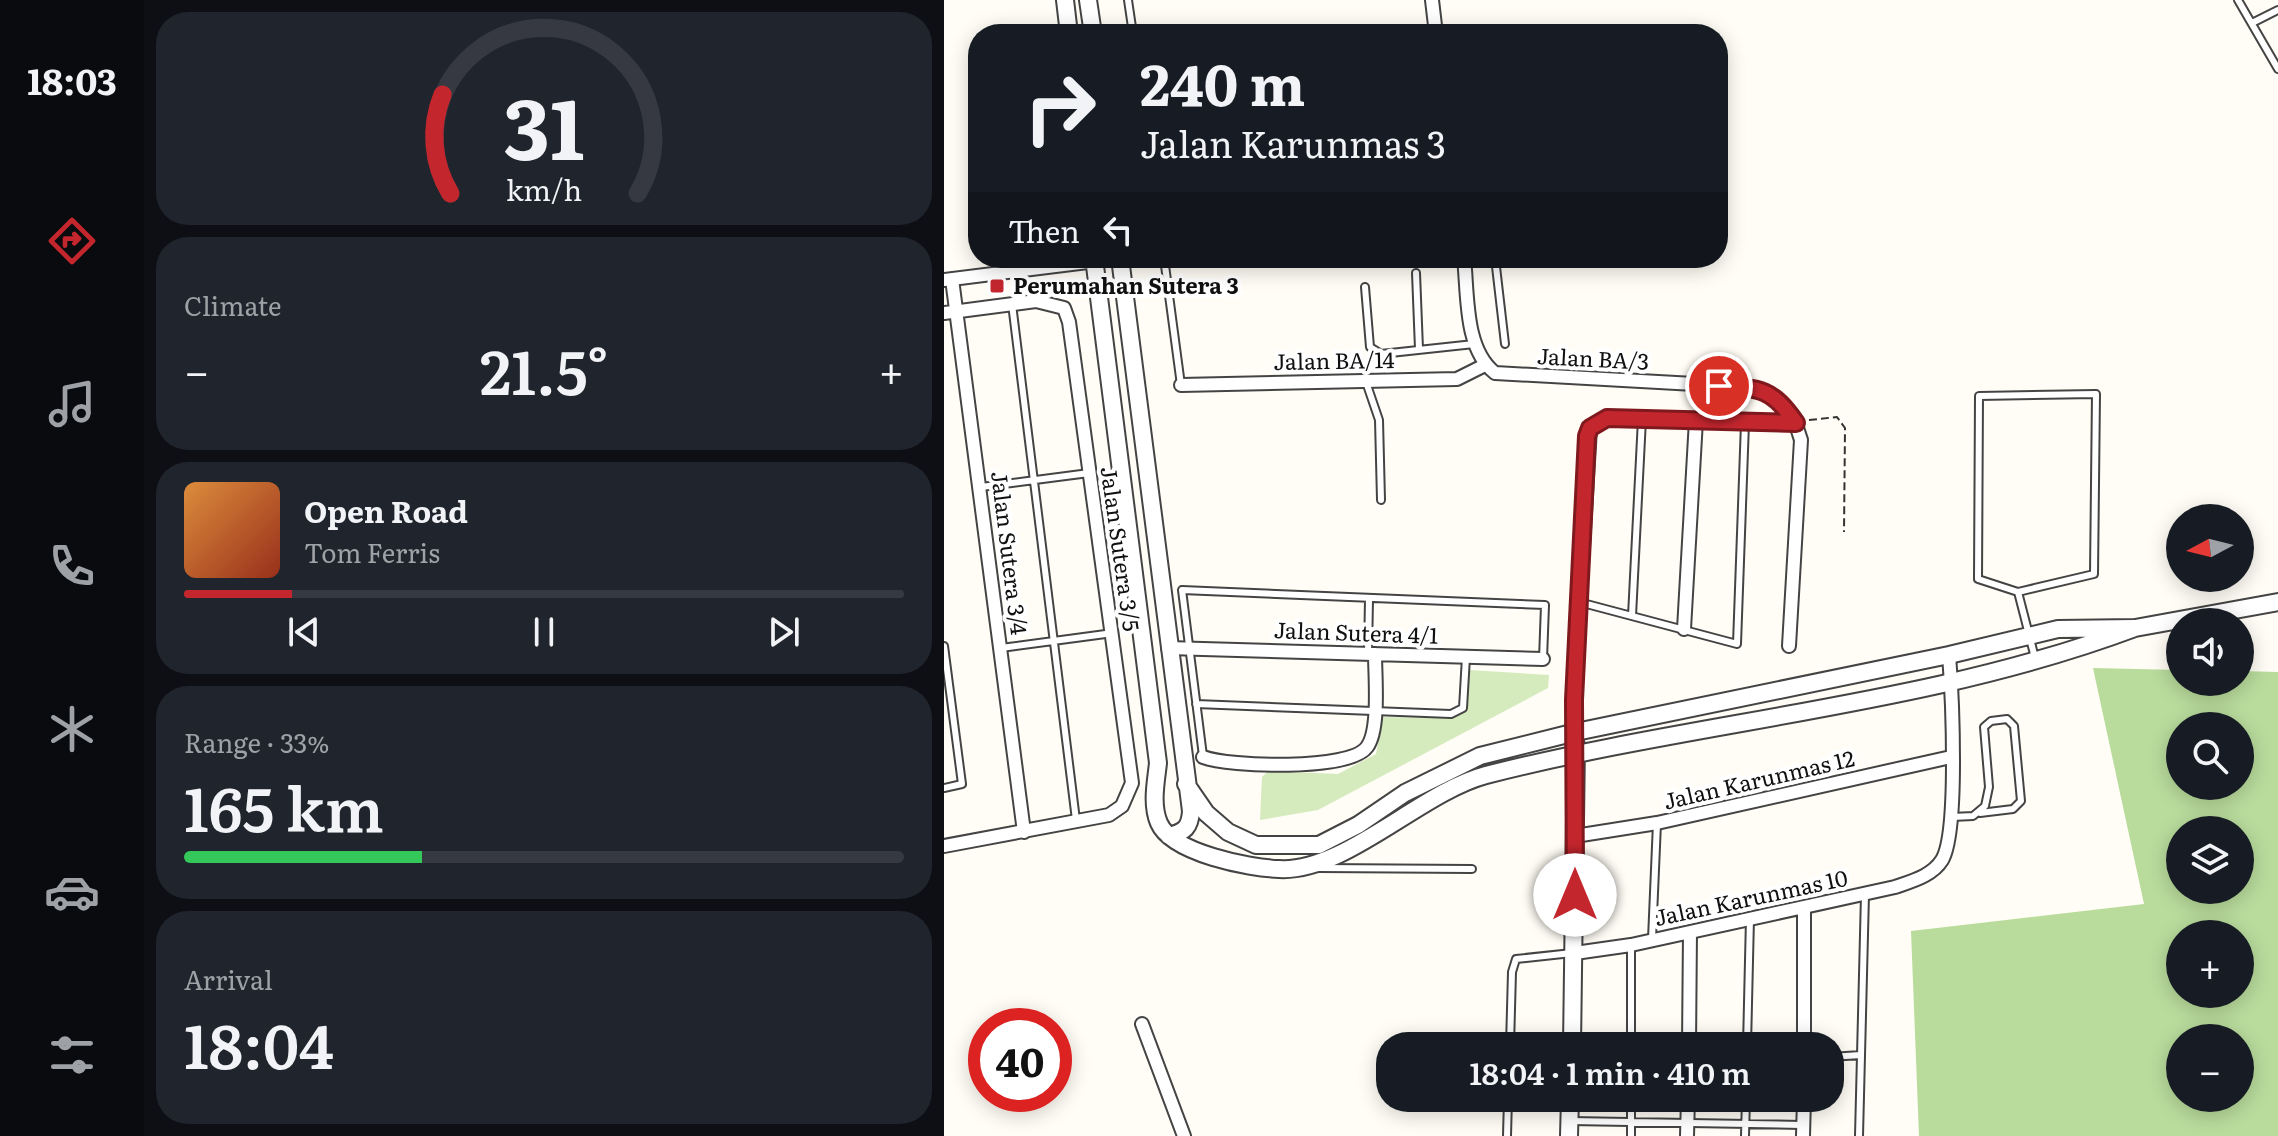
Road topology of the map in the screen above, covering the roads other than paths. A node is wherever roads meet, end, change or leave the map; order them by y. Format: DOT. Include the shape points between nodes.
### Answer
graph roads {
  1 [pos="1065,0"];
  2 [pos="1088,0"];
  3 [pos="1128,0"];
  4 [pos="1432,0"];
  5 [pos="2238,0"];
  6 [pos="2278,10"];
  7 [pos="2252,23"];
  8 [pos="1068,24"];
  9 [pos="1092,24"];
  10 [pos="1132,24"];
  11 [pos="1435,24"];
  12 [pos="2278,69"];
  13 [pos="1036,268"];
  14 [pos="1095,268"];
  15 [pos="1121,268"];
  16 [pos="1165,268"];
  17 [pos="1465,268"];
  18 [pos="1495,268"];
  19 [pos="1416,273"];
  20 [pos="948,280"];
  21 [pos="1365,287"];
  22 [pos="1012,304"];
  23 [pos="951,312"];
  24 [pos="1474,344"];
  25 [pos="1505,344"];
  26 [pos="1419,349"];
  27 [pos="1485,365"];
  28 [pos="1366,380"];
  29 [pos="1181,385"];
  30 [pos="1642,418"];
  31 [pos="1696,420"];
  32 [pos="1745,422"];
  33 [pos="1796,423"];
  34 [pos="1089,473"];
  35 [pos="1034,480"];
  36 [pos="981,487"];
  37 [pos="1381,500"];
  38 [pos="2018,592"];
  39 [pos="1369,599"];
  40 [pos="1579,602"];
  41 [pos="2278,602"];
  42 [pos="1632,616"];
  43 [pos="2135,628"];
  44 [pos="1684,629"];
  45 [pos="1113,633"];
  46 [pos="2030,635"];
  47 [pos="1056,641"];
  48 [pos="944,646"];
  49 [pos="1789,646"];
  50 [pos="1001,648"];
  51 [pos="1168,648"];
  52 [pos="1189,649"];
  53 [pos="1372,654"];
  54 [pos="1949,655"];
  55 [pos="1466,657"];
  56 [pos="1543,659"];
  57 [pos="2036,662"];
  58 [pos="1951,681"];
  59 [pos="1196,704"];
  60 [pos="1374,711"];
  61 [pos="1576,732"];
  62 [pos="1576,755"];
  63 [pos="1203,757"];
  64 [pos="1951,757"];
  65 [pos="1186,784"];
  66 [pos="944,788"];
  67 [pos="1980,813"];
  68 [pos="1950,817"];
  69 [pos="1657,823"];
  70 [pos="1077,824"];
  71 [pos="1024,832"];
  72 [pos="1169,836"];
  73 [pos="1575,836"];
  74 [pos="944,846"];
  75 [pos="1281,847"];
  76 [pos="1307,868"];
  77 [pos="1472,869"];
  78 [pos="1865,894"];
  79 [pos="1804,907"];
  80 [pos="1750,918"];
  81 [pos="1690,932"];
  82 [pos="1652,939"];
  83 [pos="1631,945"];
  84 [pos="1575,953"];
  85 [pos="1142,1024"];
  86 [pos="1510,1032"];
  87 [pos="1572,1032"];
  88 [pos="1631,1032"];
  89 [pos="1689,1032"];
  90 [pos="1747,1032"];
  91 [pos="1804,1032"];
  92 [pos="1861,1055"];
  93 [pos="1844,1056"];
  94 [pos="1508,1112"];
  95 [pos="1631,1112"];
  96 [pos="1745,1112"];
  97 [pos="1631,1122"];
  98 [pos="1745,1124"];
  99 [pos="1569,1129"];
  100 [pos="1688,1129"];
  101 [pos="1804,1130"];
  102 [pos="1184,1136"];
  103 [pos="1507,1136"];
  104 [pos="1631,1136"];
  105 [pos="1745,1136"];
  106 [pos="1859,1136"];
  1 -- 8 [label="street"];
  2 -- 9 [label="street"];
  3 -- 10 [label="lane"];
  4 -- 11 [label="street"];
  5 -- 7 [label="lane"];
  6 -- 7 [label="lane"];
  7 -- 12 [label="lane"];
  13 -- 20 [label="street"];
  14 -- 72 [label="street" via="1158,763 1155,808"];
  15 -- 51 [label="street"];
  16 -- 29 [label="lane"];
  17 -- 24 [label="street"];
  18 -- 25 [label="lane"];
  19 -- 26 [label="lane"];
  20 -- 23 [label="street, Jalan Sutera 3/4"];
  21 -- 26 [label="lane" via="1370,347 1381,354"];
  22 -- 23 [label="street"];
  22 -- 34 [label="street, Jalan Sutera 3/5" via="1036,301 1064,308"];
  22 -- 35 [label="lane"];
  23 -- 36 [label="street, Jalan Sutera 3/4"];
  24 -- 26 [label="lane"];
  24 -- 27 [label="street"];
  27 -- 28 [label="street, Jalan BA/14" via="1457,379"];
  27 -- 33 [label="street, Jalan BA/3" via="1495,373 1512,375 1763,390 1775,396"];
  28 -- 29 [label="street, Jalan BA/14"];
  28 -- 37 [label="lane" via="1379,420"];
  30 -- 31 [label="street"];
  30 -- 40 [label="street" via="1607,418 1587,436"];
  30 -- 42 [label="lane"];
  31 -- 32 [label="street"];
  31 -- 44 [label="street"];
  32 -- 33 [label="street"];
  32 -- 44 [label="lane" via="1737,644"];
  33 -- 49 [label="street" via="1801,440"];
  34 -- 35 [label="lane"];
  34 -- 45 [label="street, Jalan Sutera 3/5"];
  35 -- 36 [label="lane"];
  35 -- 47 [label="lane"];
  36 -- 50 [label="street, Jalan Sutera 3/4"];
  38 -- 38 [label="lane" via="1978,579 1979,396 2096,394 2094,574"];
  38 -- 46 [label="lane"];
  39 -- 52 [label="lane" via="1182,590"];
  39 -- 53 [label="lane"];
  39 -- 56 [label="lane" via="1545,605"];
  40 -- 42 [label="lane"];
  40 -- 61 [label="street"];
  41 -- 43 [label="street"];
  42 -- 44 [label="lane"];
  43 -- 46 [label="street" via="2058,629"];
  43 -- 57 [label="street"];
  45 -- 47 [label="lane"];
  45 -- 70 [label="street, Jalan Sutera 3/5" via="1131,768 1127,796 1109,815"];
  46 -- 54 [label="street"];
  46 -- 57 [label="lane"];
  47 -- 50 [label="lane"];
  47 -- 70 [label="lane"];
  48 -- 66 [label="lane" via="962,784"];
  50 -- 71 [label="street, Jalan Sutera 3/4"];
  51 -- 52 [label="street, Jalan Sutera 4/1"];
  51 -- 65 [label="street"];
  52 -- 53 [label="street, Jalan Sutera 4/1"];
  52 -- 59 [label="lane"];
  53 -- 55 [label="street, Jalan Sutera 4/1"];
  53 -- 60 [label="street"];
  54 -- 58 [label="street"];
  54 -- 61 [label="street"];
  55 -- 56 [label="street, Jalan Sutera 4/1"];
  55 -- 60 [label="lane" via="1463,708 1451,714"];
  57 -- 58 [label="street"];
  58 -- 62 [label="street"];
  58 -- 64 [label="street"];
  59 -- 60 [label="lane"];
  59 -- 63 [label="lane"];
  60 -- 63 [label="street" via="1367,747 1344,760 1285,763"];
  61 -- 62 [label="street"];
  61 -- 75 [label="street" via="1480,756 1319,845"];
  62 -- 73 [label="street"];
  62 -- 76 [label="street" via="1482,776"];
  64 -- 68 [label="street"];
  64 -- 69 [label="street, Jalan Karunmas 12"];
  65 -- 72 [label="street" via="1190,823"];
  65 -- 75 [label="street" via="1206,813 1228,832 1256,845"];
  67 -- 67 [label="lane" via="1989,787 1984,727 2007,719 2014,726 2021,801 2013,809"];
  67 -- 68 [label="lane"];
  68 -- 78 [label="street, Jalan Karunmas 10" via="1943,859 1931,872"];
  69 -- 73 [label="street, Jalan Karunmas 12"];
  69 -- 82 [label="lane"];
  70 -- 71 [label="street"];
  71 -- 74 [label="street"];
  72 -- 76 [label="street" via="1183,846 1252,865"];
  73 -- 84 [label="street"];
  75 -- 76 [label="street"];
  76 -- 77 [label="lane"];
  78 -- 79 [label="street, Jalan Karunmas 10"];
  78 -- 92 [label="lane"];
  79 -- 80 [label="street, Jalan Karunmas 10"];
  79 -- 91 [label="street"];
  80 -- 81 [label="street, Jalan Karunmas 10"];
  80 -- 90 [label="lane"];
  81 -- 82 [label="street, Jalan Karunmas 10"];
  81 -- 89 [label="street"];
  82 -- 83 [label="street, Jalan Karunmas 10"];
  83 -- 84 [label="street, Jalan Karunmas 10"];
  83 -- 88 [label="lane"];
  84 -- 86 [label="lane" via="1516,959"];
  84 -- 87 [label="street"];
  85 -- 102 [label="street"];
  92 -- 93 [label="lane"];
  92 -- 106 [label="lane"];
  94 -- 103 [label="lane"];
  95 -- 97 [label="lane"];
  96 -- 98 [label="lane"];
  97 -- 99 [label="lane"];
  97 -- 100 [label="lane"];
  97 -- 104 [label="lane"];
  98 -- 100 [label="lane"];
  98 -- 101 [label="lane"];
  98 -- 105 [label="lane"];
}
